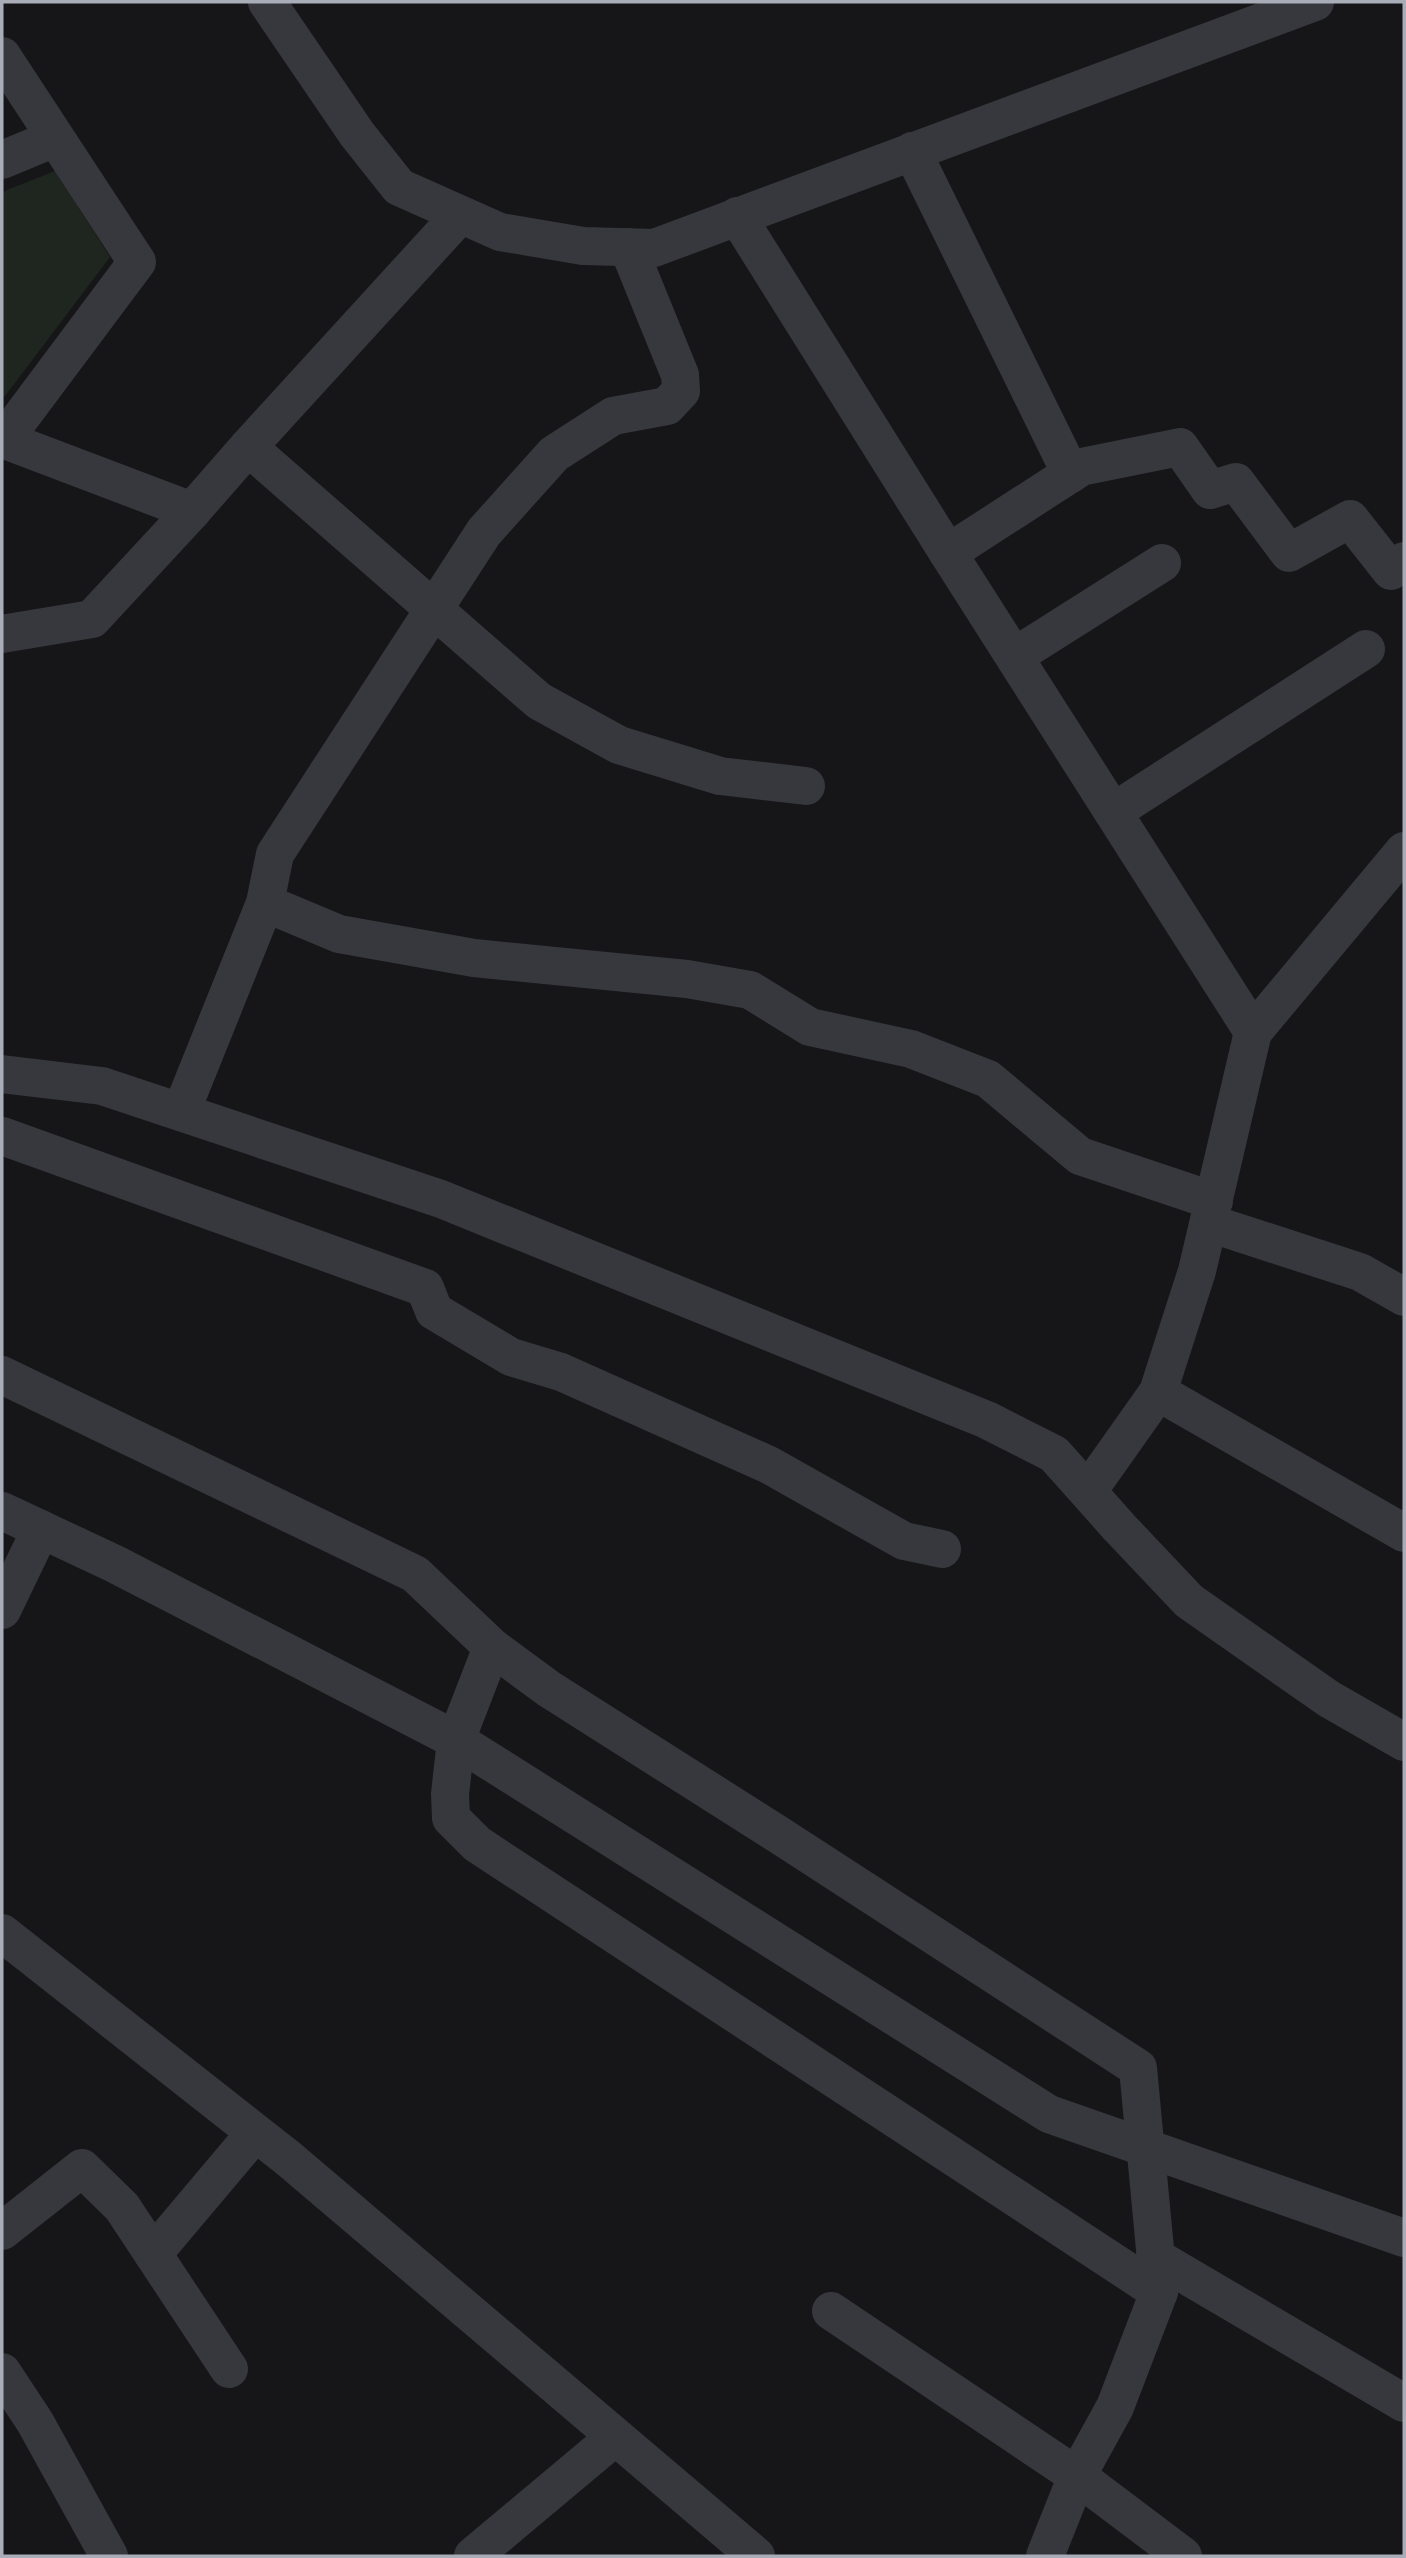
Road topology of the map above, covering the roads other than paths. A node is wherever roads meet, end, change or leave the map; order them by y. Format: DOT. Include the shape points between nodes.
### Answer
graph roads {
  1 [pos="267,2"];
  2 [pos="1315,2"];
  3 [pos="2,56"];
  4 [pos="55,138"];
  5 [pos="912,151"];
  6 [pos="2,160"];
  7 [pos="460,215"];
  8 [pos="737,216"];
  9 [pos="628,247"];
  10 [pos="3,440"];
  11 [pos="248,447"];
  12 [pos="1072,474"];
  13 [pos="192,511"];
  14 [pos="948,553"];
  15 [pos="1404,561"];
  16 [pos="1162,563"];
  17 [pos="434,608"];
  18 [pos="2,634"];
  19 [pos="1366,649"];
  20 [pos="1015,656"];
  21 [pos="806,786"];
  22 [pos="1113,812"];
  23 [pos="1404,851"];
  24 [pos="265,903"];
  25 [pos="1253,1032"];
  26 [pos="2,1074"];
  27 [pos="181,1112"];
  28 [pos="2,1136"];
  29 [pos="1212,1212"];
  30 [pos="1404,1297"];
  31 [pos="2,1375"];
  32 [pos="1158,1392"];
  33 [pos="1088,1492"];
  34 [pos="2,1511"];
  35 [pos="41,1529"];
  36 [pos="1404,1533"];
  37 [pos="942,1549"];
  38 [pos="2,1610"];
  39 [pos="492,1647"];
  40 [pos="456,1740"];
  41 [pos="1404,1742"];
  42 [pos="2,1933"];
  43 [pos="255,2133"];
  44 [pos="1145,2146"];
  45 [pos="2,2231"];
  46 [pos="1404,2238"];
  47 [pos="153,2254"];
  48 [pos="1157,2274"];
  49 [pos="831,2311"];
  50 [pos="229,2369"];
  51 [pos="2,2372"];
  52 [pos="1400,2391"];
  53 [pos="615,2437"];
  54 [pos="1077,2476"];
  55 [pos="109,2556"];
  56 [pos="473,2556"];
  57 [pos="756,2556"];
  58 [pos="1045,2556"];
  59 [pos="1183,2556"];
  1 -- 7 [label="street" via="399,187"];
  2 -- 5 [label="street"];
  3 -- 4 [label="street"];
  4 -- 6 [label="street"];
  4 -- 10 [label="street" via="137,262"];
  5 -- 8 [label="street"];
  5 -- 12 [label="street"];
  7 -- 9 [label="street" via="500,232 583,246"];
  7 -- 11 [label="street"];
  8 -- 9 [label="street" via="654,248"];
  8 -- 14 [label="street"];
  9 -- 17 [label="street" via="680,375 681,391 667,405 613,416 554,454 484,532"];
  10 -- 13 [label="street"];
  11 -- 13 [label="street"];
  11 -- 17 [label="street"];
  12 -- 14 [label="street"];
  12 -- 15 [label="street" via="1081,467 1180,447 1210,490 1236,482 1289,553 1350,519 1391,571"];
  13 -- 18 [label="street" via="92,619"];
  14 -- 20 [label="street"];
  16 -- 20 [label="street"];
  17 -- 21 [label="street" via="539,701 619,745 720,776"];
  17 -- 24 [label="street" via="275,854"];
  19 -- 22 [label="street"];
  20 -- 22 [label="street"];
  22 -- 25 [label="street"];
  23 -- 25 [label="street"];
  24 -- 27 [label="street"];
  24 -- 29 [label="street" via="339,934 474,958 687,979 750,990 810,1027 911,1049 988,1079 1080,1156"];
  25 -- 29 [label="street"];
  26 -- 27 [label="street" via="102,1086"];
  27 -- 33 [label="street" via="441,1199 987,1420 1055,1454"];
  28 -- 37 [label="street" via="425,1288 434,1311 511,1357 561,1372 769,1465 904,1541"];
  29 -- 30 [label="street" via="1360,1272"];
  29 -- 32 [label="street"];
  31 -- 39 [label="street" via="415,1574"];
  32 -- 33 [label="street"];
  32 -- 36 [label="street"];
  33 -- 41 [label="street" via="1189,1601 1329,1699"];
  34 -- 35 [label="street"];
  35 -- 38 [label="street"];
  35 -- 40 [label="street"];
  39 -- 40 [label="street"];
  39 -- 44 [label="street" via="549,1689 1138,2068"];
  40 -- 44 [label="street" via="1049,2114"];
  40 -- 48 [label="street" via="451,1818 477,1844"];
  42 -- 43 [label="street"];
  43 -- 47 [label="street"];
  43 -- 53 [label="street"];
  44 -- 46 [label="street"];
  44 -- 48 [label="street"];
  45 -- 47 [label="street" via="82,2168 122,2207"];
  47 -- 50 [label="street"];
  48 -- 52 [label="street"];
  48 -- 54 [label="street" via="1115,2407"];
  49 -- 54 [label="street"];
  51 -- 55 [label="street"];
  53 -- 56 [label="street"];
  53 -- 57 [label="street"];
  54 -- 58 [label="street"];
  54 -- 59 [label="street"];
}
